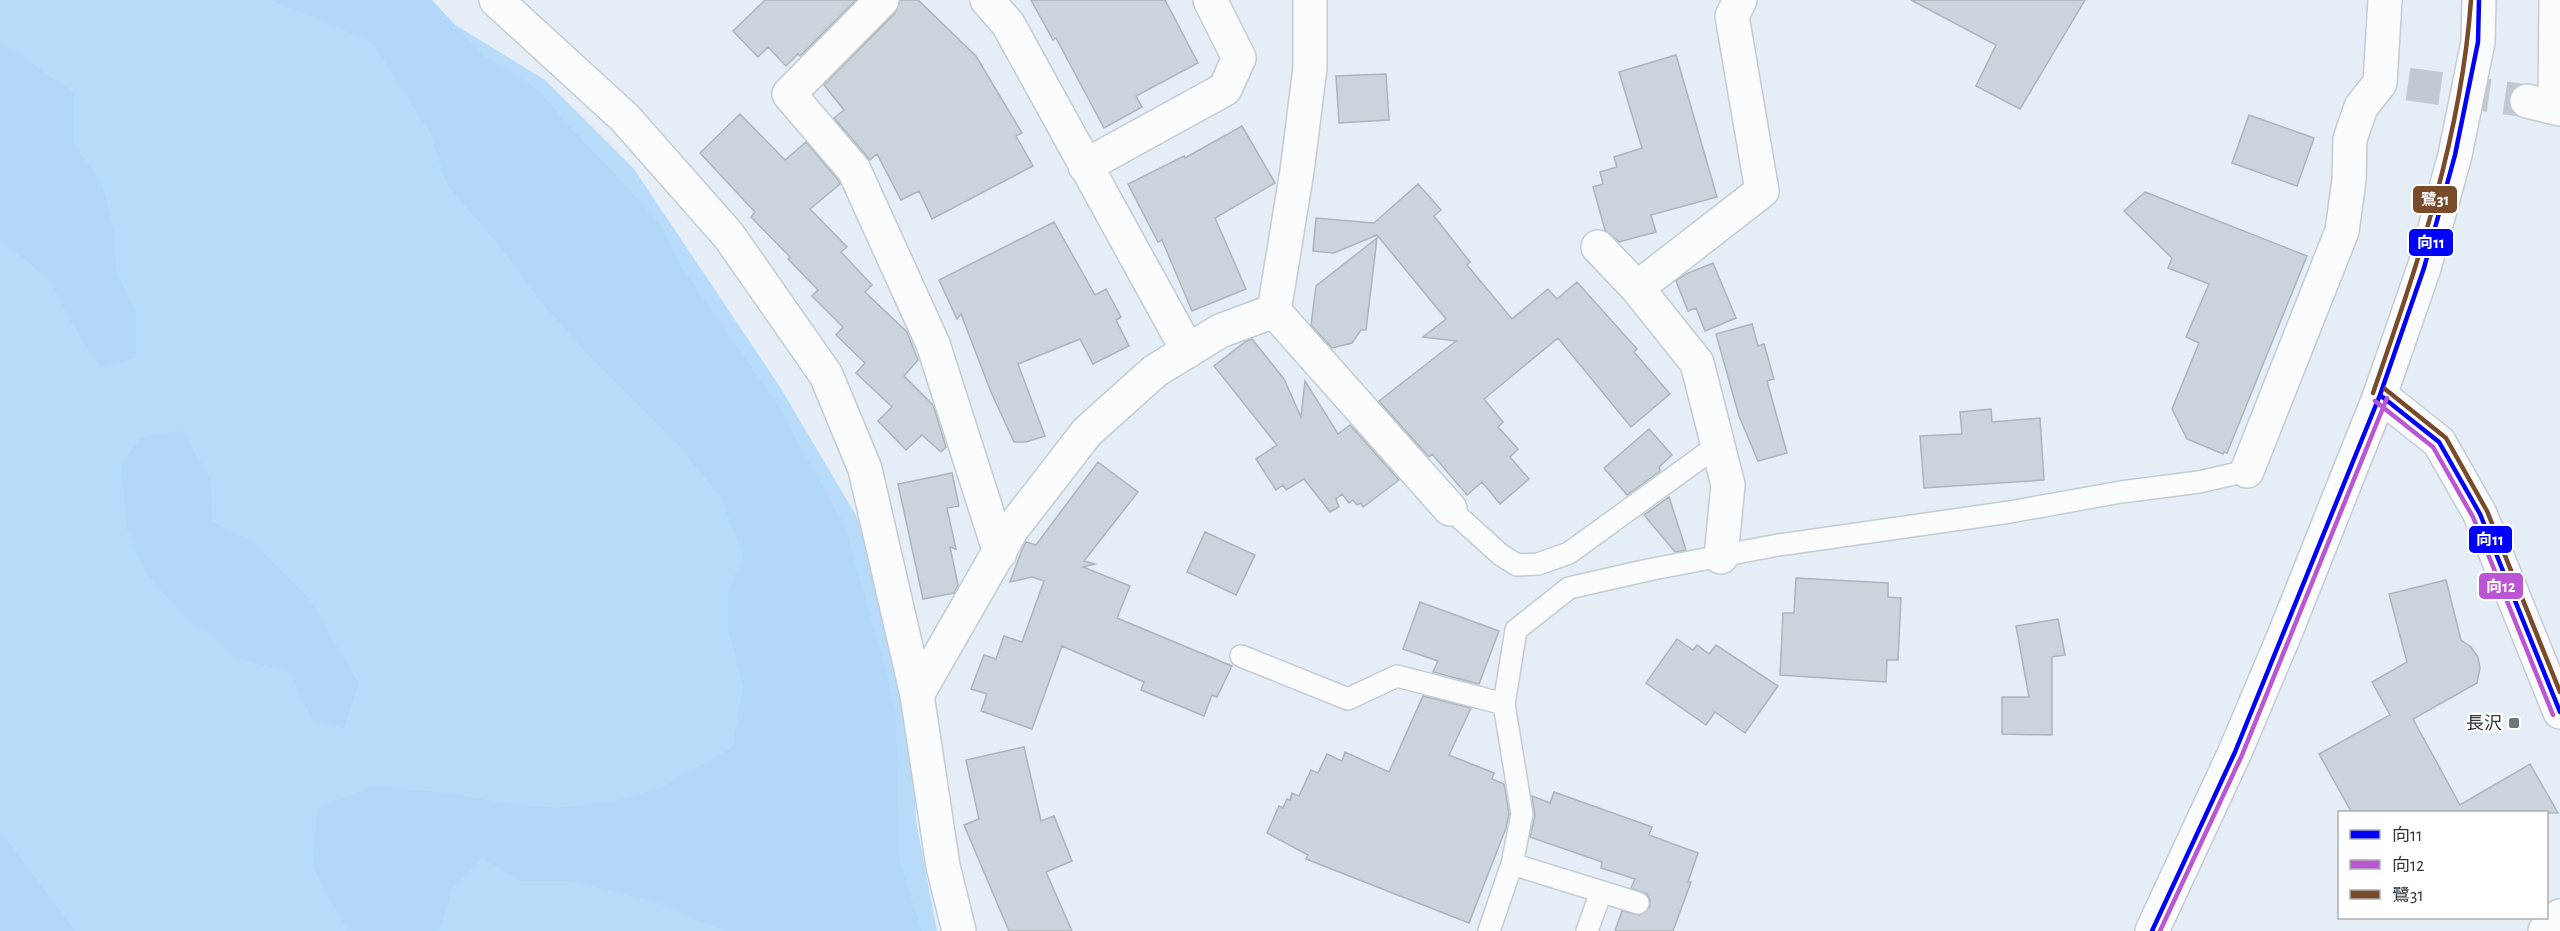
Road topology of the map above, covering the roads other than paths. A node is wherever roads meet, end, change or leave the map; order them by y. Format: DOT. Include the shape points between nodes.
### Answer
graph roads {
  1 [pos="496,0"];
  2 [pos="882,0"];
  3 [pos="987,0"];
  4 [pos="1210,0"];
  5 [pos="1310,0"];
  6 [pos="1740,0"];
  7 [pos="2385,0"];
  8 [pos="2479,0"];
  9 [pos="2556,0"];
  10 [pos="2547,106"];
  11 [pos="1085,166"];
  12 [pos="1598,247"];
  13 [pos="1637,288"];
  14 [pos="1274,312"];
  15 [pos="1188,351"];
  16 [pos="2380,394"];
  17 [pos="1718,445"];
  18 [pos="2247,471"];
  19 [pos="1450,509"];
  20 [pos="1000,554"];
  21 [pos="1721,556"];
  22 [pos="1241,656"];
  23 [pos="917,695"];
  24 [pos="1504,704"];
  25 [pos="2559,708"];
  26 [pos="1512,864"];
  27 [pos="1601,892"];
  28 [pos="1638,903"];
  29 [pos="2560,916"];
  30 [pos="959,931"];
  31 [pos="1489,931"];
  32 [pos="1587,931"];
  33 [pos="2152,931"];
  34 [pos="2545,931"];
  1 -- 23 [label="street" via="625,118 729,236 826,375 865,469"];
  2 -- 20 [label="street" via="789,94 854,170 933,344"];
  3 -- 11 [label="street" via="1008,24"];
  4 -- 11 [label="street" via="1239,58 1225,89"];
  5 -- 14 [label="street" via="1310,68"];
  6 -- 13 [label="street" via="1731,16 1762,191"];
  7 -- 18 [label="street" via="2394,83 2361,107 2350,139 2342,231"];
  8 -- 16 [label="street" via="2478,42 2455,155 2424,268"];
  9 -- 10 [label="street"];
  11 -- 15 [label="street"];
  12 -- 13 [label="street"];
  13 -- 17 [label="street" via="1697,363"];
  14 -- 15 [label="street" via="1221,332"];
  14 -- 19 [label="street"];
  15 -- 20 [label="street" via="1155,371 1087,432 1012,529"];
  16 -- 25 [label="street" via="2439,442 2480,513"];
  16 -- 33 [label="street" via="2235,753"];
  17 -- 19 [label="lane" via="1569,554 1539,564 1517,565"];
  17 -- 21 [label="street" via="1728,485"];
  18 -- 21 [label="lane" via="2199,482"];
  20 -- 23 [label="street"];
  21 -- 24 [label="lane" via="1569,588 1516,630"];
  22 -- 24 [label="lane" via="1348,699 1397,676"];
  23 -- 30 [label="street" via="943,866"];
  24 -- 26 [label="lane" via="1522,814"];
  26 -- 27 [label="lane"];
  26 -- 31 [label="lane"];
  27 -- 28 [label="lane"];
  27 -- 32 [label="lane"];
  29 -- 34 [label="street"];
}
